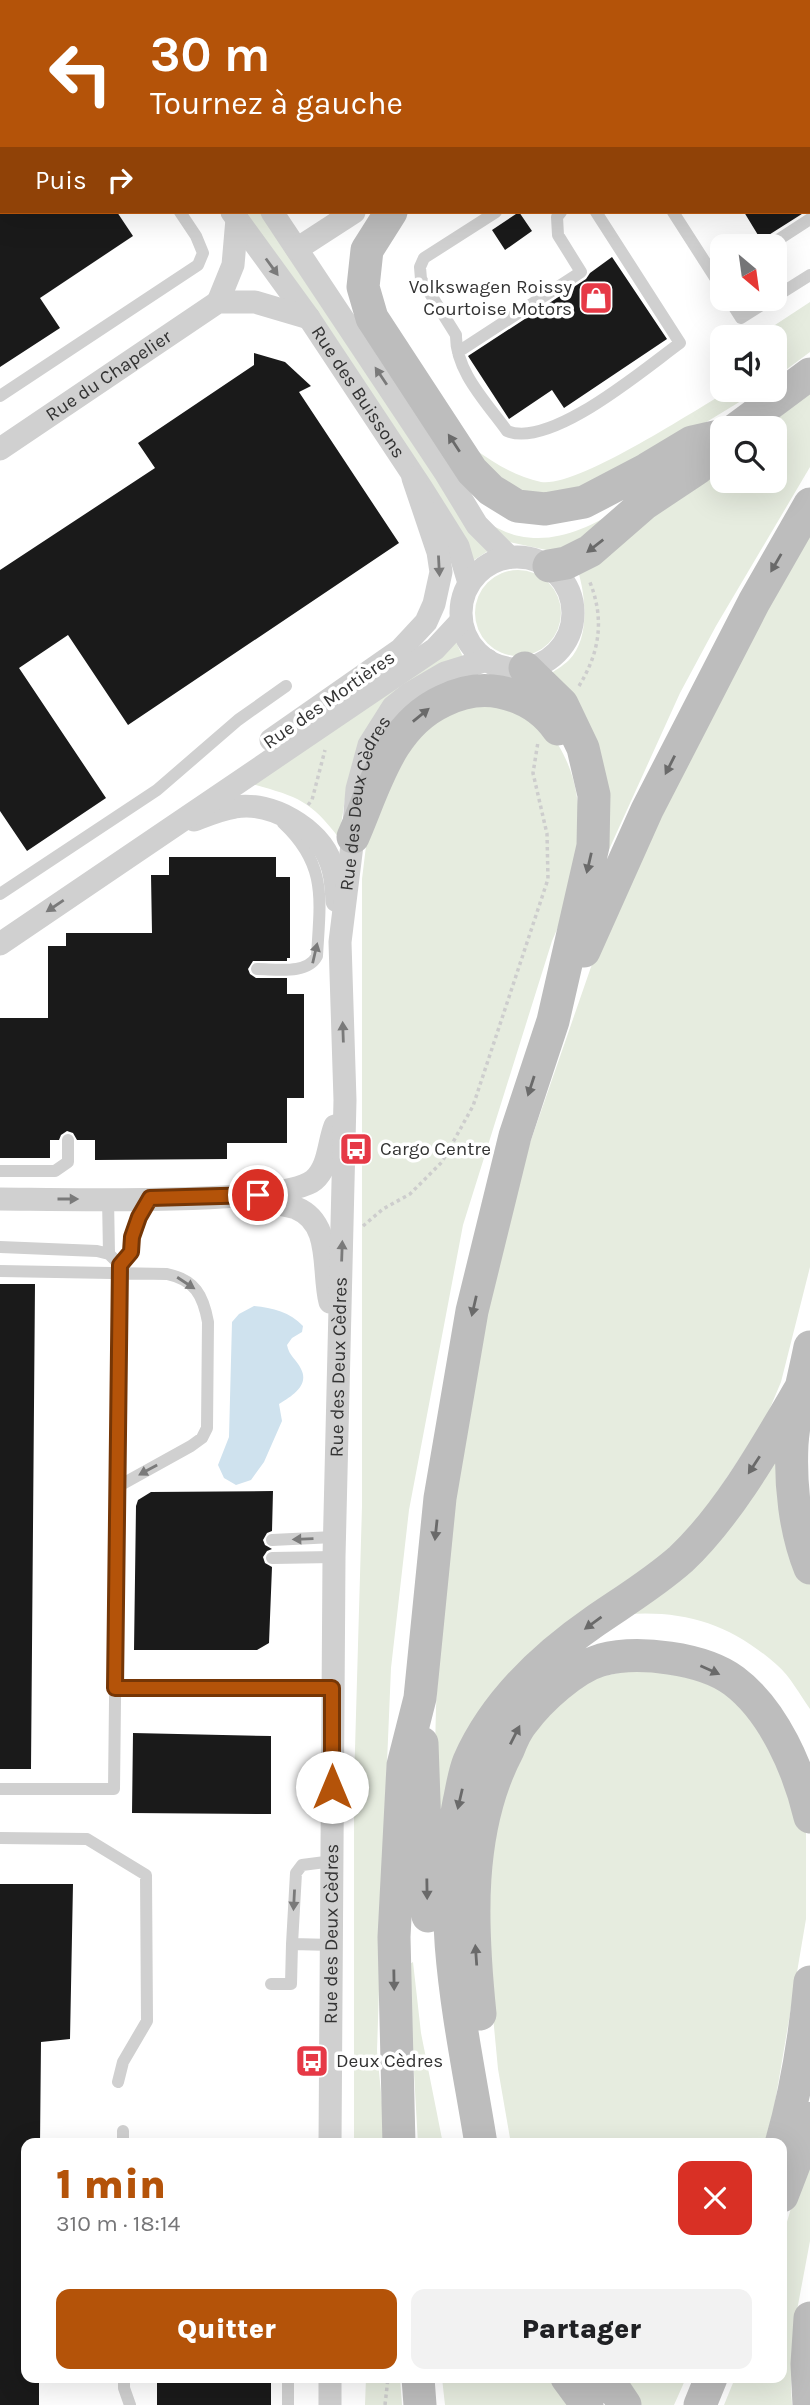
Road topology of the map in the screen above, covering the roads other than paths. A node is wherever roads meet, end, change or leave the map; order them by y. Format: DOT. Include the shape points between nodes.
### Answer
graph roads {
  1 [pos="181,214"];
  2 [pos="273,214"];
  3 [pos="351,214"];
  4 [pos="390,214"];
  5 [pos="493,214"];
  6 [pos="559,214"];
  7 [pos="597,214"];
  8 [pos="674,214"];
  9 [pos="234,215"];
  10 [pos="810,219"];
  11 [pos="787,234"];
  12 [pos="297,249"];
  13 [pos="710,266"];
  14 [pos="810,275"];
  15 [pos="788,289"];
  16 [pos="218,303"];
  17 [pos="737,312"];
  18 [pos="751,312"];
  19 [pos="309,318"];
  20 [pos="458,352"];
  21 [pos="810,374"];
  22 [pos="0,396"];
  23 [pos="753,416"];
  24 [pos="710,440"];
  25 [pos="710,446"];
  26 [pos="0,449"];
  27 [pos="710,454"];
  28 [pos="446,474"];
  29 [pos="413,478"];
  30 [pos="810,504"];
  31 [pos="509,557"];
  32 [pos="549,566"];
  33 [pos="469,583"];
  34 [pos="461,621"];
  35 [pos="487,660"];
  36 [pos="525,668"];
  37 [pos="286,686"];
  38 [pos="594,795"];
  39 [pos="269,811"];
  40 [pos="174,827"];
  41 [pos="353,837"];
  42 [pos="111,868"];
  43 [pos="0,894"];
  44 [pos="340,942"];
  45 [pos="0,944"];
  46 [pos="257,969"];
  47 [pos="553,1021"];
  48 [pos="345,1100"];
  49 [pos="68,1140"];
  50 [pos="0,1171"];
  51 [pos="224,1197"];
  52 [pos="108,1198"];
  53 [pos="150,1198"];
  54 [pos="0,1199"];
  55 [pos="0,1247"];
  56 [pos="109,1254"];
  57 [pos="120,1269"];
  58 [pos="0,1271"];
  59 [pos="339,1343"];
  60 [pos="810,1347"];
  61 [pos="802,1386"];
  62 [pos="117,1487"];
  63 [pos="272,1540"];
  64 [pos="334,1547"];
  65 [pos="272,1558"];
  66 [pos="810,1569"];
  67 [pos="115,1688"];
  68 [pos="332,1688"];
  69 [pos="420,1698"];
  70 [pos="0,1789"];
  71 [pos="810,1817"];
  72 [pos="0,1838"];
  73 [pos="333,1861"];
  74 [pos="292,1944"];
  75 [pos="333,1945"];
  76 [pos="810,1982"];
  77 [pos="271,1984"];
  78 [pos="118,2082"];
  79 [pos="810,2099"];
  80 [pos="330,2138"];
  81 [pos="399,2138"];
  82 [pos="465,2138"];
  83 [pos="480,2138"];
  84 [pos="502,2138"];
  85 [pos="782,2138"];
  86 [pos="787,2183"];
  87 [pos="810,2318"];
  88 [pos="124,2383"];
  89 [pos="288,2383"];
  90 [pos="330,2383"];
  91 [pos="346,2383"];
  92 [pos="418,2383"];
  93 [pos="571,2383"];
  94 [pos="610,2383"];
  95 [pos="709,2383"];
  96 [pos="130,2405"];
  97 [pos="288,2405"];
  98 [pos="330,2405"];
  99 [pos="345,2405"];
  100 [pos="420,2405"];
  101 [pos="587,2405"];
  102 [pos="625,2405"];
  103 [pos="700,2405"];
  104 [pos="809,2405"];
  1 -- 22 [label="lane" via="203,253 198,265"];
  2 -- 12 [label="street, Rue des Buissons"];
  3 -- 12 [label="street"];
  24 -- 4 [label="main road, one-way" via="692,442 584,502 545,509 517,506 491,490 472,471 372,318 363,287 367,250"];
  5 -- 20 [label="lane" via="424,258 420,267 421,279 456,335"];
  6 -- 20 [label="lane" via="558,235 581,272"];
  7 -- 20 [label="lane" via="680,344 581,414 551,428 517,435 507,431 463,368"];
  8 -- 13 [label="lane"];
  9 -- 16 [label="street" via="233,265"];
  9 -- 19 [label="street, Rue des Buissons, one-way"];
  10 -- 11 [label="lane"];
  28 -- 12 [label="street, Rue des Buissons, one-way"];
  14 -- 15 [label="lane"];
  16 -- 19 [label="street" via="255,302"];
  16 -- 26 [label="street, Rue du Chapelier"];
  17 -- 18 [label="lane" via="741,318"];
  19 -- 29 [label="street, Rue des Buissons"];
  21 -- 23 [label="main road"];
  25 -- 28 [label="main road" via="588,519 551,529 518,529 489,515"];
  27 -- 32 [label="main road, one-way" via="698,468 644,504 590,551"];
  28 -- 31 [label="street, Rue des Buissons" via="477,525"];
  29 -- 33 [label="street, Rue des Buissons" via="458,546"];
  29 -- 42 [label="street, Rue des Mortières, one-way" via="441,572 426,622 400,650 163,816"];
  30 -- 47 [label="main road, one-way" via="647,810"];
  31 -- 32 [label="street"];
  31 -- 33 [label="street" via="493,562"];
  32 -- 36 [label="street" via="570,592 572,625 555,654"];
  33 -- 34 [label="street"];
  34 -- 35 [label="street" via="466,637"];
  34 -- 40 [label="street, Rue des Mortières" via="435,649"];
  35 -- 36 [label="street" via="505,668"];
  35 -- 41 [label="street, Rue des Deux Cèdres" via="445,673 393,707 369,745 361,768"];
  36 -- 38 [label="main road" via="562,704 583,748"];
  37 -- 43 [label="lane" via="238,720 157,790"];
  41 -- 38 [label="main road, one-way" via="402,732 432,706 474,691 506,693 536,705 572,751"];
  38 -- 47 [label="main road, one-way" via="593,846"];
  39 -- 40 [label="street" via="236,807"];
  39 -- 44 [label="street" via="295,822 325,851 335,877"];
  46 -- 39 [label="lane, one-way" via="304,968 317,957 320,887 312,862 289,829"];
  40 -- 42 [label="street, Rue des Mortières"];
  41 -- 44 [label="street, Rue des Deux Cèdres"];
  42 -- 45 [label="street, Rue des Mortières, one-way"];
  48 -- 44 [label="street, Rue des Deux Cèdres, one-way"];
  47 -- 69 [label="main road, one-way" via="514,1136 472,1311 439,1498"];
  48 -- 51 [label="street" via="328,1157 313,1181 298,1189"];
  59 -- 48 [label="street, Rue des Deux Cèdres, one-way"];
  49 -- 50 [label="lane" via="68,1162 55,1171"];
  51 -- 53 [label="street"];
  51 -- 59 [label="street" via="297,1208 312,1219 322,1234"];
  52 -- 53 [label="street"];
  54 -- 52 [label="street, one-way"];
  52 -- 56 [label="lane"];
  53 -- 57 [label="lane" via="139,1217 131,1252"];
  55 -- 56 [label="lane"];
  56 -- 57 [label="lane"];
  57 -- 58 [label="lane"];
  57 -- 62 [label="lane"];
  57 -- 62 [label="lane, one-way" via="183,1278 205,1305 207,1428 202,1438"];
  59 -- 64 [label="street, Rue des Deux Cèdres"];
  60 -- 61 [label="main road"];
  61 -- 66 [label="main road" via="792,1444 795,1506"];
  61 -- 83 [label="main road, one-way" via="708,1529 681,1558 562,1646 523,1681 497,1712 468,1762 454,1824 449,1885 452,1960"];
  62 -- 67 [label="lane"];
  64 -- 63 [label="lane, one-way"];
  64 -- 65 [label="lane"];
  64 -- 68 [label="street, Rue des Deux Cèdres"];
  67 -- 68 [label="lane"];
  67 -- 70 [label="lane" via="114,1789"];
  68 -- 73 [label="street, Rue des Deux Cèdres"];
  69 -- 81 [label="main road, one-way" via="403,1765 394,1937"];
  69 -- 82 [label="main road, one-way" via="428,1935"];
  84 -- 71 [label="main road, one-way" via="480,2011 473,1905 484,1808 502,1760 522,1723 540,1703 572,1675 600,1661 671,1656 699,1665 733,1680 760,1708 788,1751"];
  72 -- 78 [label="lane" via="87,1839 146,1875 147,2021 123,2062"];
  73 -- 74 [label="lane, one-way" via="302,1865 296,1873"];
  73 -- 75 [label="street, Rue des Deux Cèdres"];
  74 -- 75 [label="lane"];
  74 -- 77 [label="lane" via="290,1984"];
  75 -- 80 [label="street, Rue des Deux Cèdres"];
  76 -- 85 [label="main road"];
  79 -- 86 [label="main road" via="802,2144"];
  87 -- 104 [label="main road"];
  88 -- 96 [label="lane"];
  89 -- 97 [label="lane"];
  90 -- 98 [label="street"];
  91 -- 99 [label="street"];
  92 -- 100 [label="main road"];
  93 -- 101 [label="main road"];
  94 -- 102 [label="main road"];
  95 -- 103 [label="main road"];
}
